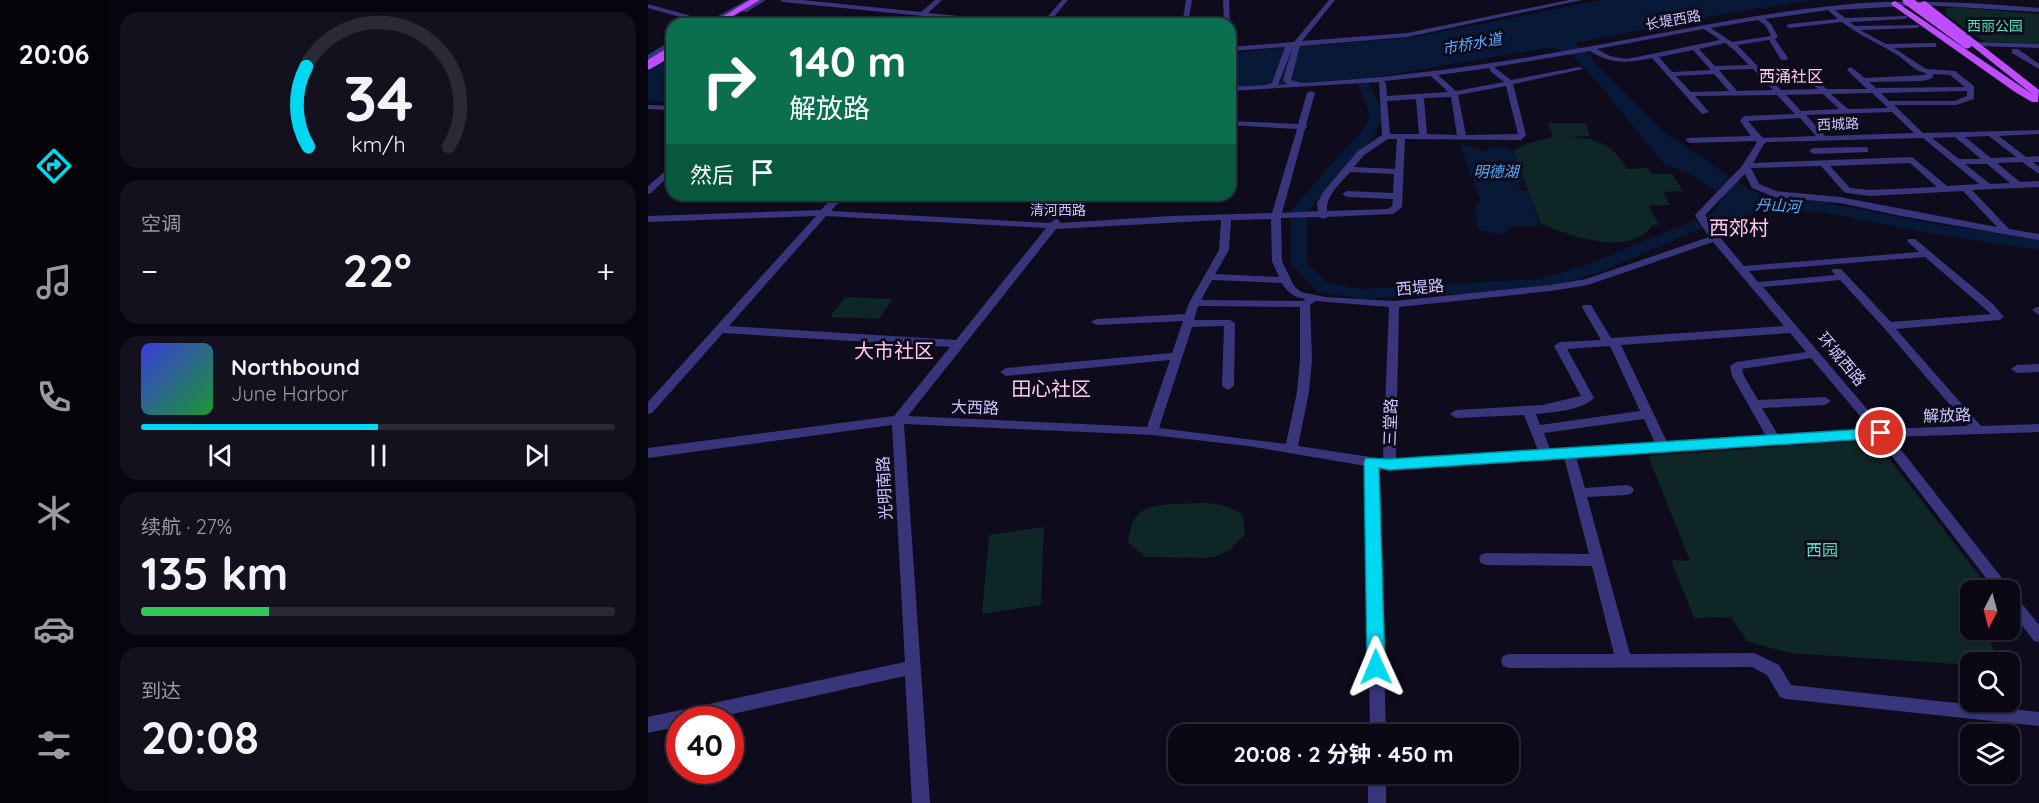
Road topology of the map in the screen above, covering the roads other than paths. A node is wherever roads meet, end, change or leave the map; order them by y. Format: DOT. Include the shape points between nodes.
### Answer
graph roads {
  1 [pos="783,0"];
  2 [pos="939,0"];
  3 [pos="1065,0"];
  4 [pos="1073,0"];
  5 [pos="1189,0"];
  6 [pos="1226,0"];
  7 [pos="1326,0"];
  8 [pos="1332,0"];
  9 [pos="1579,0"];
  10 [pos="1907,0"];
  11 [pos="756,1"];
  12 [pos="1898,2"];
  13 [pos="1925,5"];
  14 [pos="648,6"];
  15 [pos="1830,9"];
  16 [pos="2039,10"];
  17 [pos="922,14"];
  18 [pos="1905,17"];
  19 [pos="689,18"];
  20 [pos="722,18"];
  21 [pos="730,18"];
  22 [pos="960,18"];
  23 [pos="1049,18"];
  24 [pos="1058,18"];
  25 [pos="1186,18"];
  26 [pos="1227,18"];
  27 [pos="1760,18"];
  28 [pos="1843,20"];
  29 [pos="1917,26"];
  30 [pos="1707,28"];
  31 [pos="1855,29"];
  32 [pos="1772,38"];
  33 [pos="1634,40"];
  34 [pos="1729,42"];
  35 [pos="1967,44"];
  36 [pos="1933,45"];
  37 [pos="1886,46"];
  38 [pos="1289,47"];
  39 [pos="1694,47"];
  40 [pos="1236,49"];
  41 [pos="2038,49"];
  42 [pos="1592,50"];
  43 [pos="2006,51"];
  44 [pos="2015,51"];
  45 [pos="666,55"];
  46 [pos="1561,56"];
  47 [pos="1653,56"];
  48 [pos="1784,58"];
  49 [pos="648,60"];
  50 [pos="1755,67"];
  51 [pos="2039,67"];
  52 [pos="1493,69"];
  53 [pos="1851,69"];
  54 [pos="1715,70"];
  55 [pos="1802,70"];
  56 [pos="1931,72"];
  57 [pos="1670,74"];
  58 [pos="1435,76"];
  59 [pos="1862,80"];
  60 [pos="1377,83"];
  61 [pos="1510,85"];
  62 [pos="1297,86"];
  63 [pos="1265,88"];
  64 [pos="1236,89"];
  65 [pos="1313,89"];
  66 [pos="1971,89"];
  67 [pos="1778,91"];
  68 [pos="1826,92"];
  69 [pos="1875,92"];
  70 [pos="1735,93"];
  71 [pos="1454,94"];
  72 [pos="1689,94"];
  73 [pos="1420,97"];
  74 [pos="2038,98"];
  75 [pos="1384,99"];
  76 [pos="1887,103"];
  77 [pos="648,107"];
  78 [pos="666,108"];
  79 [pos="1894,110"];
  80 [pos="1846,111"];
  81 [pos="1705,112"];
  82 [pos="1800,115"];
  83 [pos="1236,123"];
  84 [pos="1303,127"];
  85 [pos="1992,134"];
  86 [pos="2037,134"];
  87 [pos="1958,135"];
  88 [pos="1386,136"];
  89 [pos="1401,136"];
  90 [pos="1923,136"];
  91 [pos="1423,137"];
  92 [pos="1461,137"];
  93 [pos="1852,137"];
  94 [pos="1823,138"];
  95 [pos="1690,140"];
  96 [pos="1759,140"];
  97 [pos="1865,150"];
  98 [pos="1814,151"];
  99 [pos="2039,159"];
  100 [pos="2025,160"];
  101 [pos="1876,161"];
  102 [pos="1989,161"];
  103 [pos="1958,162"];
  104 [pos="1823,163"];
  105 [pos="1348,169"];
  106 [pos="1744,169"];
  107 [pos="2039,171"];
  108 [pos="1399,172"];
  109 [pos="666,174"];
  110 [pos="2039,184"];
  111 [pos="2018,185"];
  112 [pos="1989,188"];
  113 [pos="1966,189"];
  114 [pos="1946,190"];
  115 [pos="648,191"];
  116 [pos="1347,194"];
  117 [pos="1397,196"];
  118 [pos="834,201"];
  119 [pos="824,211"];
  120 [pos="1276,216"];
  121 [pos="1323,216"];
  122 [pos="648,217"];
  123 [pos="1227,217"];
  124 [pos="1055,223"];
  125 [pos="2005,230"];
  126 [pos="1712,234"];
  127 [pos="2039,237"];
  128 [pos="1912,241"];
  129 [pos="1928,254"];
  130 [pos="1742,269"];
  131 [pos="1209,277"];
  132 [pos="1286,280"];
  133 [pos="1755,285"];
  134 [pos="1317,299"];
  135 [pos="1194,303"];
  136 [pos="1305,304"];
  137 [pos="1394,304"];
  138 [pos="1587,307"];
  139 [pos="1187,321"];
  140 [pos="1096,322"];
  141 [pos="1888,326"];
  142 [pos="720,329"];
  143 [pos="1793,330"];
  144 [pos="1610,341"];
  145 [pos="959,344"];
  146 [pos="1814,354"];
  147 [pos="1175,356"];
  148 [pos="2039,368"];
  149 [pos="2017,369"];
  150 [pos="1006,372"];
  151 [pos="1228,386"];
  152 [pos="1825,401"];
  153 [pos="1754,404"];
  154 [pos="648,410"];
  155 [pos="1528,410"];
  156 [pos="1456,414"];
  157 [pos="1647,414"];
  158 [pos="898,420"];
  159 [pos="1536,430"];
  160 [pos="1978,430"];
  161 [pos="1152,431"];
  162 [pos="2036,431"];
  163 [pos="1881,433"];
  164 [pos="1774,440"];
  165 [pos="1663,447"];
  166 [pos="1290,449"];
  167 [pos="648,453"];
  168 [pos="1569,453"];
  169 [pos="1546,454"];
  170 [pos="1372,462"];
  171 [pos="1389,465"];
  172 [pos="1627,490"];
  173 [pos="1580,493"];
  174 [pos="1486,559"];
  175 [pos="1597,560"];
  176 [pos="1995,580"];
  177 [pos="2020,612"];
  178 [pos="2039,636"];
  179 [pos="1509,661"];
  180 [pos="1624,661"];
  181 [pos="913,667"];
  182 [pos="2039,719"];
  183 [pos="1378,724"];
  184 [pos="648,725"];
  185 [pos="1377,784"];
  186 [pos="921,803"];
  187 [pos="1377,803"];
  1 -- 17 [label="street"];
  2 -- 17 [label="street"];
  3 -- 23 [label="street"];
  4 -- 24 [label="street"];
  5 -- 25 [label="street"];
  6 -- 26 [label="street"];
  7 -- 38 [label="street"];
  8 -- 38 [label="street"];
  9 -- 38 [label="street" via="1407,35"];
  10 -- 35 [label="main road, bridge"];
  11 -- 20 [label="main road"];
  11 -- 21 [label="main road"];
  12 -- 13 [label="street, 长堤西路"];
  12 -- 15 [label="street, 长堤西路"];
  12 -- 35 [label="main road, bridge"];
  12 -- 74 [label="main road" via="2018,90"];
  13 -- 16 [label="street, 长堤西路"];
  13 -- 35 [label="main road"];
  14 -- 19 [label="street"];
  15 -- 27 [label="street, 长堤西路"];
  15 -- 28 [label="street"];
  17 -- 22 [label="street"];
  18 -- 28 [label="street"];
  27 -- 30 [label="street, 长堤西路"];
  27 -- 32 [label="street" via="1769,25"];
  28 -- 31 [label="street"];
  28 -- 31 [label="street" via="1789,26"];
  29 -- 31 [label="street"];
  30 -- 33 [label="street, 长堤西路"];
  30 -- 34 [label="street"];
  31 -- 37 [label="street"];
  32 -- 34 [label="street"];
  32 -- 48 [label="street"];
  33 -- 42 [label="street, 长堤西路"];
  33 -- 42 [label="street, 长堤西路"];
  34 -- 39 [label="street"];
  34 -- 50 [label="street"];
  35 -- 41 [label="street"];
  35 -- 74 [label="main road"];
  35 -- 74 [label="main road"];
  36 -- 37 [label="street"];
  37 -- 56 [label="street"];
  38 -- 40 [label="street"];
  38 -- 62 [label="street" via="1287,80"];
  38 -- 63 [label="street" via="1275,84"];
  39 -- 47 [label="street"];
  39 -- 54 [label="street"];
  41 -- 44 [label="street"];
  42 -- 46 [label="street, 长堤西路"];
  42 -- 47 [label="street" via="1614,60"];
  43 -- 44 [label="street"];
  44 -- 51 [label="street"];
  45 -- 49 [label="main road, bridge"];
  46 -- 52 [label="street, 长堤西路"];
  46 -- 58 [label="street, 长堤西路"];
  46 -- 61 [label="street" via="1579,69"];
  47 -- 57 [label="street"];
  50 -- 54 [label="street"];
  50 -- 67 [label="street"];
  52 -- 58 [label="street, 长堤西路"];
  52 -- 61 [label="street"];
  53 -- 59 [label="street"];
  54 -- 57 [label="street"];
  54 -- 70 [label="street"];
  55 -- 68 [label="street"];
  56 -- 59 [label="street" via="1921,79"];
  56 -- 66 [label="street" via="1952,73"];
  57 -- 72 [label="street"];
  58 -- 60 [label="street, 长堤西路"];
  58 -- 71 [label="street"];
  59 -- 69 [label="street"];
  60 -- 65 [label="street, 长堤西路"];
  60 -- 75 [label="street"];
  61 -- 71 [label="street"];
  61 -- 92 [label="street" via="1522,135"];
  62 -- 63 [label="street"];
  62 -- 65 [label="street"];
  63 -- 64 [label="street"];
  65 -- 84 [label="street"];
  66 -- 69 [label="street"];
  66 -- 76 [label="street" via="1971,97 1956,103"];
  67 -- 68 [label="street"];
  67 -- 70 [label="street"];
  67 -- 82 [label="street"];
  68 -- 69 [label="street"];
  68 -- 80 [label="street"];
  69 -- 76 [label="street"];
  70 -- 72 [label="street"];
  71 -- 73 [label="street"];
  71 -- 92 [label="street"];
  72 -- 81 [label="street"];
  73 -- 75 [label="street"];
  73 -- 91 [label="street"];
  75 -- 88 [label="street"];
  76 -- 79 [label="street"];
  77 -- 78 [label="street"];
  79 -- 80 [label="street"];
  79 -- 90 [label="street"];
  80 -- 82 [label="street"];
  82 -- 94 [label="street"];
  82 -- 96 [label="street" via="1747,118 1744,121"];
  83 -- 84 [label="street"];
  84 -- 120 [label="street"];
  85 -- 86 [label="street, 西城路"];
  85 -- 87 [label="street, 西城路"];
  85 -- 100 [label="street"];
  87 -- 90 [label="street, 西城路"];
  87 -- 102 [label="street"];
  88 -- 89 [label="street"];
  88 -- 105 [label="street" via="1361,153"];
  89 -- 91 [label="street"];
  89 -- 108 [label="street"];
  90 -- 93 [label="street, 西城路"];
  90 -- 103 [label="street"];
  91 -- 92 [label="street"];
  93 -- 94 [label="street, 西城路"];
  93 -- 97 [label="street"];
  94 -- 96 [label="street, 西城路"];
  95 -- 96 [label="street, 西城路"];
  96 -- 106 [label="street"];
  97 -- 98 [label="street"];
  97 -- 101 [label="street"];
  99 -- 100 [label="street"];
  100 -- 102 [label="street"];
  100 -- 107 [label="street"];
  101 -- 104 [label="street"];
  101 -- 114 [label="street" via="1912,160"];
  102 -- 103 [label="street"];
  102 -- 111 [label="street"];
  103 -- 112 [label="street"];
  104 -- 106 [label="street"];
  104 -- 114 [label="street" via="1847,190"];
  105 -- 108 [label="street"];
  105 -- 121 [label="street" via="1327,193 1322,203"];
  106 -- 125 [label="street" via="1755,186 1774,194 1840,200"];
  106 -- 126 [label="street" via="1700,215"];
  108 -- 117 [label="street"];
  109 -- 115 [label="street"];
  110 -- 111 [label="street"];
  111 -- 112 [label="street"];
  112 -- 113 [label="street"];
  113 -- 114 [label="street"];
  113 -- 125 [label="street"];
  116 -- 117 [label="street"];
  117 -- 121 [label="street" via="1397,207 1390,212"];
  118 -- 119 [label="street"];
  119 -- 122 [label="street, 清河西路"];
  119 -- 124 [label="street, 清河西路"];
  119 -- 142 [label="street"];
  120 -- 121 [label="street"];
  120 -- 123 [label="street, 清河西路"];
  120 -- 124 [label="street, 清河西路" via="1173,216"];
  120 -- 132 [label="street" via="1277,261"];
  123 -- 124 [label="street, 清河西路"];
  123 -- 131 [label="street" via="1224,250"];
  124 -- 145 [label="street"];
  125 -- 127 [label="street"];
  126 -- 130 [label="street, 环城西路"];
  126 -- 137 [label="street, 西堤路" via="1588,282"];
  128 -- 129 [label="street"];
  129 -- 130 [label="street"];
  129 -- 141 [label="street" via="1999,317"];
  130 -- 133 [label="street, 环城西路"];
  131 -- 132 [label="street"];
  131 -- 135 [label="street"];
  132 -- 134 [label="street, 西堤路" via="1294,292"];
  133 -- 141 [label="street" via="1839,274"];
  133 -- 143 [label="street, 环城西路"];
  134 -- 136 [label="street"];
  134 -- 137 [label="street, 西堤路"];
  135 -- 136 [label="street"];
  135 -- 139 [label="street"];
  136 -- 166 [label="street" via="1303,392"];
  137 -- 171 [label="street, 三堂路"];
  138 -- 144 [label="street"];
  139 -- 140 [label="street"];
  139 -- 147 [label="street"];
  139 -- 151 [label="street" via="1230,323"];
  141 -- 160 [label="street"];
  142 -- 145 [label="street"];
  142 -- 154 [label="street"];
  143 -- 144 [label="street"];
  143 -- 146 [label="street, 环城西路"];
  144 -- 155 [label="street" via="1560,346 1588,398"];
  144 -- 157 [label="street"];
  145 -- 158 [label="street"];
  146 -- 153 [label="street" via="1736,366"];
  146 -- 163 [label="street, 环城西路"];
  147 -- 150 [label="street"];
  147 -- 161 [label="street"];
  148 -- 149 [label="street"];
  152 -- 153 [label="street"];
  153 -- 164 [label="street"];
  155 -- 156 [label="street"];
  155 -- 159 [label="street"];
  157 -- 159 [label="street"];
  157 -- 165 [label="street"];
  158 -- 161 [label="street, 大西路"];
  158 -- 167 [label="street, 大西路"];
  158 -- 181 [label="street, 光明南路"];
  159 -- 169 [label="street"];
  160 -- 162 [label="street, 解放路"];
  160 -- 163 [label="street, 解放路"];
  161 -- 166 [label="street, 大西路"];
  163 -- 164 [label="street, 解放路"];
  163 -- 176 [label="street, 环城西路"];
  164 -- 165 [label="street, 解放路"];
  165 -- 168 [label="street, 解放路"];
  166 -- 170 [label="street, 大西路"];
  168 -- 169 [label="street, 解放路"];
  168 -- 173 [label="street"];
  169 -- 171 [label="street, 解放路"];
  170 -- 171 [label="street, 三堂路"];
  170 -- 183 [label="street, 三堂路"];
  172 -- 173 [label="street"];
  173 -- 175 [label="street"];
  174 -- 175 [label="street"];
  175 -- 180 [label="street"];
  177 -- 178 [label="street"];
  179 -- 180 [label="street"];
  180 -- 182 [label="street" via="1754,660 1773,670 1786,692"];
  181 -- 184 [label="street"];
  181 -- 186 [label="street, 光明南路"];
  185 -- 187 [label="street"];
}
